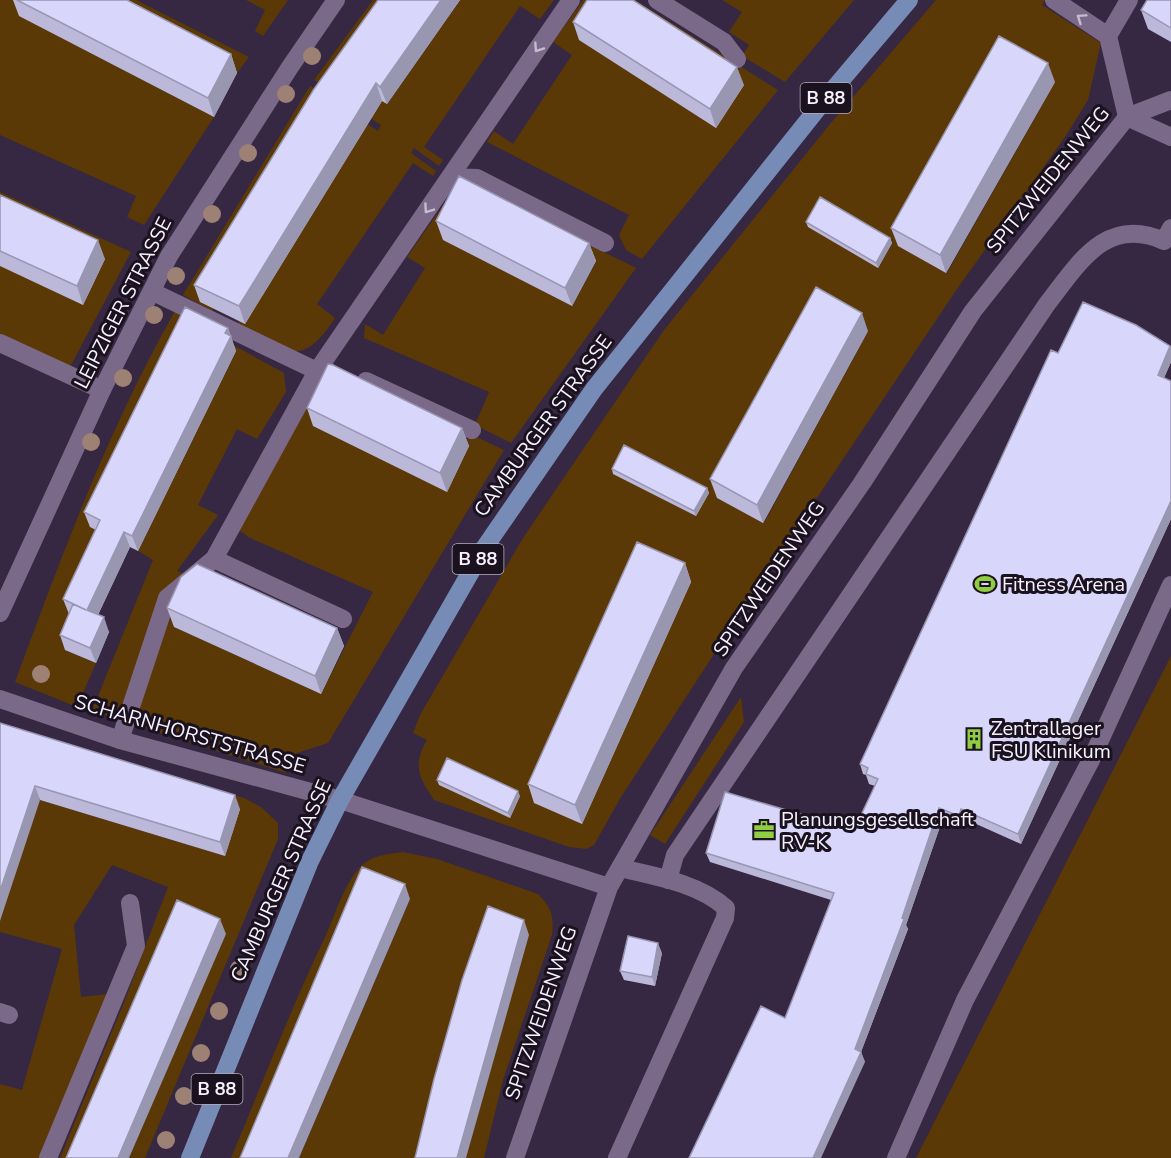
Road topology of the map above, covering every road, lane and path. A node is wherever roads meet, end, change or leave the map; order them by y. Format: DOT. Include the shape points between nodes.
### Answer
graph roads {
  1 [pos="336,0"];
  2 [pos="571,0"];
  3 [pos="657,0"];
  4 [pos="909,0"];
  5 [pos="1054,0"];
  6 [pos="1129,0"];
  7 [pos="1108,36"];
  8 [pos="737,59"];
  9 [pos="1171,100"];
  10 [pos="1126,117"];
  11 [pos="1171,137"];
  12 [pos="450,177"];
  13 [pos="1171,228"];
  14 [pos="605,243"];
  15 [pos="153,292"];
  16 [pos="0,343"];
  17 [pos="316,370"];
  18 [pos="102,390"];
  19 [pos="472,430"];
  20 [pos="213,559"];
  21 [pos="1171,585"];
  22 [pos="0,613"];
  23 [pos="343,619"];
  24 [pos="0,699"];
  25 [pos="120,740"];
  26 [pos="340,800"];
  27 [pos="620,868"];
  28 [pos="668,880"];
  29 [pos="609,887"];
  30 [pos="130,903"];
  31 [pos="48,1158"];
  32 [pos="190,1158"];
  33 [pos="515,1158"];
  34 [pos="617,1158"];
  35 [pos="896,1158"];
  1 -- 15 [label="street, LEIPZIGER STRASSE" via="169,256"];
  2 -- 12 [label="street, one-way"];
  3 -- 8 [label="street" via="724,42"];
  4 -- 26 [label="main road, CAMBURGER STRASSE / B 88" via="587,398 485,547"];
  7 -- 5 [label="street, one-way"];
  6 -- 7 [label="street"];
  7 -- 10 [label="street"];
  9 -- 10 [label="street, SPITZWEIDENWEG"];
  10 -- 11 [label="street"];
  10 -- 27 [label="street, SPITZWEIDENWEG" via="973,311 862,483 734,668"];
  12 -- 14 [label="street" via="477,178"];
  12 -- 17 [label="street, one-way"];
  13 -- 28 [label="street" via="1164,242 1148,234 1128,232 1107,238 1082,258 675,855"];
  15 -- 17 [label="street"];
  15 -- 18 [label="street, LEIPZIGER STRASSE"];
  16 -- 18 [label="street"];
  17 -- 19 [label="street" via="348,372"];
  17 -- 20 [label="street"];
  18 -- 22 [label="street, LEIPZIGER STRASSE"];
  20 -- 23 [label="street"];
  20 -- 25 [label="street" via="168,597"];
  21 -- 35 [label="street" via="1091,760 965,1000"];
  24 -- 25 [label="street, SCHARNHORSTSTRASSE"];
  25 -- 26 [label="street, SCHARNHORSTSTRASSE"];
  26 -- 29 [label="street, SCHARNHORSTSTRASSE"];
  26 -- 32 [label="main road, CAMBURGER STRASSE / B 88" via="289,910"];
  27 -- 28 [label="street"];
  27 -- 29 [label="street, SPITZWEIDENWEG"];
  28 -- 34 [label="street" via="718,901 726,908 725,918"];
  29 -- 33 [label="street, SPITZWEIDENWEG"];
  30 -- 31 [label="street" via="136,946"];
}
